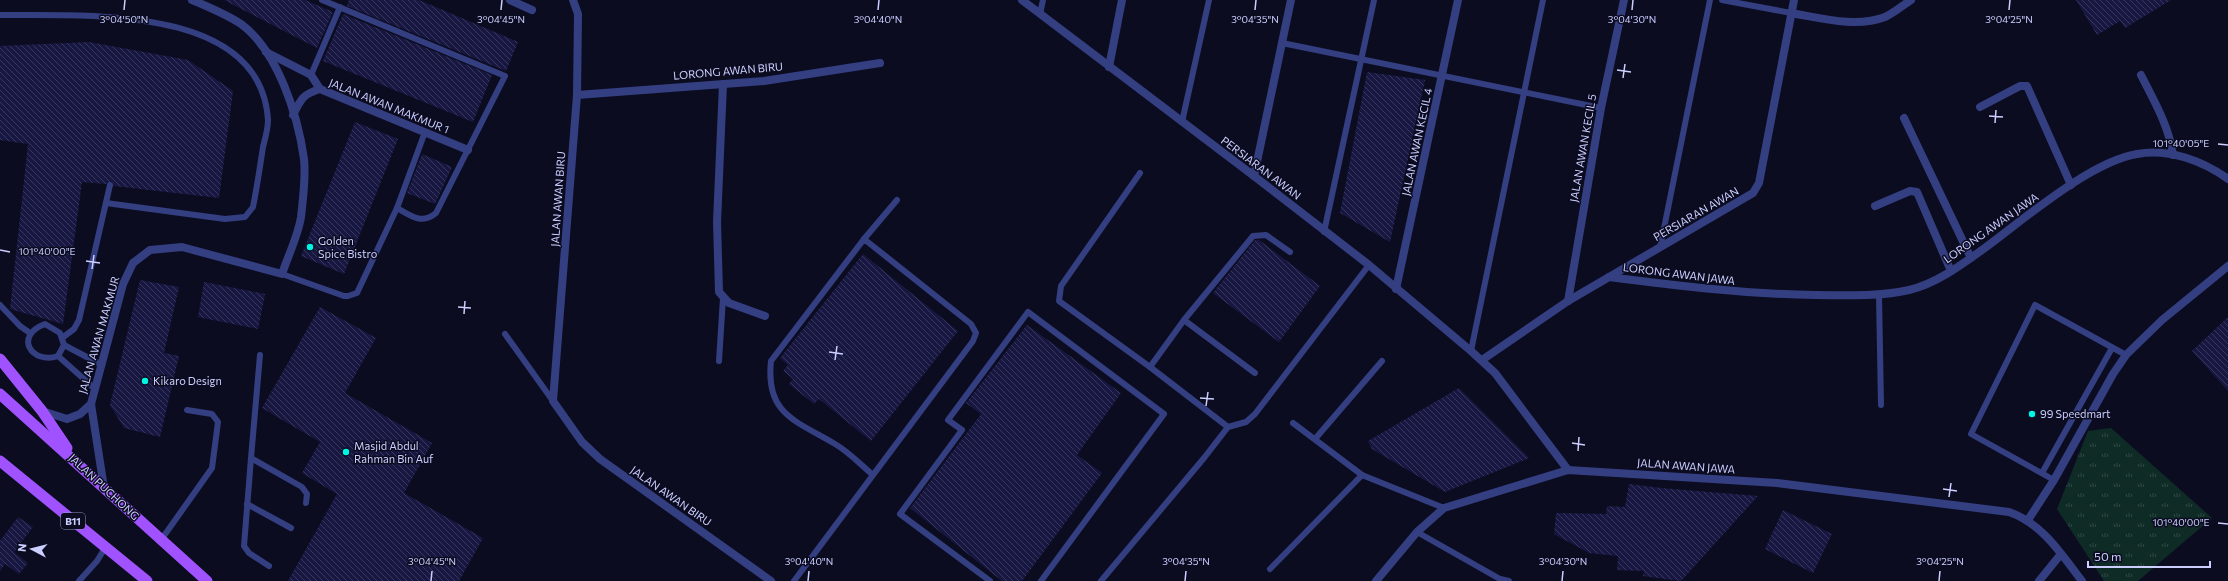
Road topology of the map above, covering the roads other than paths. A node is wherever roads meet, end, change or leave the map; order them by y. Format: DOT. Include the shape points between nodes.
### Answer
graph roads {
  1 [pos="192,0"];
  2 [pos="322,0"];
  3 [pos="510,0"];
  4 [pos="573,0"];
  5 [pos="1022,0"];
  6 [pos="1043,0"];
  7 [pos="1122,0"];
  8 [pos="1209,0"];
  9 [pos="1291,0"];
  10 [pos="1374,0"];
  11 [pos="1458,0"];
  12 [pos="1543,0"];
  13 [pos="1624,0"];
  14 [pos="1710,0"];
  15 [pos="1722,0"];
  16 [pos="1794,0"];
  17 [pos="1911,0"];
  18 [pos="340,7"];
  19 [pos="532,10"];
  20 [pos="1791,13"];
  21 [pos="1040,14"];
  22 [pos="0,15"];
  23 [pos="1282,43"];
  24 [pos="266,52"];
  25 [pos="1361,59"];
  26 [pos="880,63"];
  27 [pos="1109,67"];
  28 [pos="311,75"];
  29 [pos="2141,75"];
  30 [pos="1442,76"];
  31 [pos="723,84"];
  32 [pos="320,89"];
  33 [pos="1524,92"];
  34 [pos="576,95"];
  35 [pos="1980,107"];
  36 [pos="1601,108"];
  37 [pos="294,115"];
  38 [pos="1904,118"];
  39 [pos="1182,122"];
  40 [pos="425,132"];
  41 [pos="468,150"];
  42 [pos="2173,155"];
  43 [pos="1140,173"];
  44 [pos="1254,176"];
  45 [pos="2228,179"];
  46 [pos="110,185"];
  47 [pos="2071,185"];
  48 [pos="897,200"];
  49 [pos="106,203"];
  50 [pos="1875,206"];
  51 [pos="396,208"];
  52 [pos="1324,232"];
  53 [pos="864,239"];
  54 [pos="1660,248"];
  55 [pos="1290,252"];
  56 [pos="1971,258"];
  57 [pos="1369,265"];
  58 [pos="2228,266"];
  59 [pos="1951,271"];
  60 [pos="282,274"];
  61 [pos="1609,277"];
  62 [pos="1396,289"];
  63 [pos="1879,295"];
  64 [pos="723,298"];
  65 [pos="1568,302"];
  66 [pos="0,305"];
  67 [pos="766,316"];
  68 [pos="1184,320"];
  69 [pos="30,333"];
  70 [pos="505,334"];
  71 [pos="63,342"];
  72 [pos="2112,348"];
  73 [pos="1471,351"];
  74 [pos="260,355"];
  75 [pos="2126,355"];
  76 [pos="58,356"];
  77 [pos="0,359"];
  78 [pos="1482,360"];
  79 [pos="719,361"];
  80 [pos="1382,361"];
  81 [pos="100,364"];
  82 [pos="1150,367"];
  83 [pos="1255,373"];
  84 [pos="94,388"];
  85 [pos="0,394"];
  86 [pos="553,401"];
  87 [pos="91,404"];
  88 [pos="1881,405"];
  89 [pos="187,410"];
  90 [pos="42,411"];
  91 [pos="1293,423"];
  92 [pos="1228,427"];
  93 [pos="1315,439"];
  94 [pos="251,458"];
  95 [pos="0,461"];
  96 [pos="78,463"];
  97 [pos="1568,470"];
  98 [pos="2042,473"];
  99 [pos="873,475"];
  100 [pos="1362,475"];
  101 [pos="2054,480"];
  102 [pos="104,488"];
  103 [pos="306,503"];
  104 [pos="247,504"];
  105 [pos="1444,508"];
  106 [pos="2028,520"];
  107 [pos="291,528"];
  108 [pos="1417,532"];
  109 [pos="161,540"];
  110 [pos="105,548"];
  111 [pos="2061,554"];
  112 [pos="269,566"];
  113 [pos="1270,569"];
  114 [pos="79,581"];
  115 [pos="146,581"];
  116 [pos="207,581"];
  117 [pos="772,581"];
  118 [pos="794,581"];
  119 [pos="990,581"];
  120 [pos="1041,581"];
  121 [pos="1101,581"];
  122 [pos="1376,581"];
  123 [pos="1509,581"];
  124 [pos="2039,581"];
  125 [pos="2082,581"];
  1 -- 24 [label="street" via="215,9 241,24 256,37"];
  2 -- 18 [label="lane"];
  3 -- 19 [label="street"];
  4 -- 34 [label="street, JALAN AWAN BIRU" via="578,10"];
  5 -- 21 [label="street, PERSIARAN AWAN"];
  6 -- 21 [label="lane"];
  7 -- 27 [label="street"];
  8 -- 39 [label="lane"];
  9 -- 23 [label="street"];
  10 -- 25 [label="lane"];
  11 -- 30 [label="street, JALAN AWAN KECIL 4"];
  12 -- 33 [label="lane"];
  13 -- 36 [label="street, JALAN AWAN KECIL 5"];
  14 -- 54 [label="lane"];
  15 -- 20 [label="lane"];
  16 -- 20 [label="street, PERSIARAN AWAN"];
  17 -- 20 [label="street" via="1886,16 1868,22 1846,22"];
  18 -- 28 [label="lane"];
  18 -- 41 [label="lane" via="505,76"];
  20 -- 54 [label="street, PERSIARAN AWAN" via="1758,186 1750,195"];
  21 -- 27 [label="street, PERSIARAN AWAN"];
  22 -- 49 [label="lane" via="91,17 152,22 182,28 219,44 246,65 253,77 263,95 268,121 253,207 245,217 225,219"];
  23 -- 25 [label="lane"];
  23 -- 44 [label="street"];
  24 -- 28 [label="street"];
  24 -- 37 [label="street" via="289,95"];
  25 -- 30 [label="lane"];
  25 -- 52 [label="lane"];
  26 -- 31 [label="street, LORONG AWAN BIRU" via="764,81"];
  27 -- 39 [label="street, PERSIARAN AWAN"];
  28 -- 32 [label="street, JALAN AWAN MAKMUR 1"];
  29 -- 42 [label="street" via="2165,122"];
  30 -- 33 [label="lane"];
  30 -- 62 [label="street, JALAN AWAN KECIL 4"];
  31 -- 34 [label="street, LORONG AWAN BIRU"];
  31 -- 64 [label="street" via="717,222 718,284"];
  32 -- 37 [label="street" via="307,93 299,102"];
  32 -- 40 [label="street, JALAN AWAN MAKMUR 1"];
  33 -- 36 [label="lane"];
  33 -- 73 [label="lane"];
  34 -- 86 [label="street, JALAN AWAN BIRU"];
  35 -- 47 [label="street" via="2020,86 2027,86"];
  36 -- 65 [label="street, JALAN AWAN KECIL 5"];
  37 -- 60 [label="street" via="304,160 301,218"];
  38 -- 56 [label="street"];
  39 -- 44 [label="street, PERSIARAN AWAN"];
  40 -- 41 [label="street, JALAN AWAN MAKMUR 1"];
  40 -- 51 [label="lane"];
  41 -- 51 [label="lane" via="441,207 432,216 422,220"];
  42 -- 45 [label="street, LORONG AWAN JAWA" via="2200,161"];
  42 -- 47 [label="street, LORONG AWAN JAWA" via="2137,154 2093,171"];
  43 -- 82 [label="lane" via="1061,286 1059,301"];
  44 -- 52 [label="street, PERSIARAN AWAN"];
  46 -- 49 [label="lane"];
  47 -- 56 [label="street, LORONG AWAN JAWA"];
  48 -- 53 [label="lane"];
  49 -- 71 [label="lane" via="79,320"];
  50 -- 59 [label="street" via="1910,191 1917,192"];
  51 -- 60 [label="lane" via="359,289 353,295 344,296"];
  52 -- 57 [label="street, PERSIARAN AWAN"];
  53 -- 99 [label="lane" via="771,361 769,379 778,405 802,427 836,444"];
  53 -- 99 [label="lane" via="972,324 976,332 974,341"];
  54 -- 61 [label="street, PERSIARAN AWAN"];
  55 -- 68 [label="lane" via="1266,235 1253,236"];
  56 -- 59 [label="street, LORONG AWAN JAWA"];
  57 -- 62 [label="street, PERSIARAN AWAN"];
  57 -- 92 [label="lane" via="1255,414 1246,422"];
  58 -- 75 [label="street" via="2162,320"];
  59 -- 63 [label="street, LORONG AWAN JAWA" via="1911,290"];
  60 -- 81 [label="street, JALAN AWAN MAKMUR" via="182,247 150,250 133,263 123,284"];
  61 -- 63 [label="street, LORONG AWAN JAWA" via="1680,287 1769,294"];
  61 -- 65 [label="street, PERSIARAN AWAN"];
  62 -- 73 [label="street, PERSIARAN AWAN"];
  63 -- 88 [label="lane"];
  64 -- 67 [label="street" via="729,303"];
  64 -- 79 [label="lane"];
  65 -- 78 [label="street, PERSIARAN AWAN"];
  66 -- 69 [label="lane"];
  68 -- 82 [label="lane"];
  68 -- 83 [label="lane"];
  69 -- 71 [label="lane" via="45,324 60,333"];
  69 -- 76 [label="lane" via="29,346 33,353 46,358"];
  70 -- 86 [label="lane, JALAN AWAN BIRU"];
  71 -- 76 [label="lane" via="62,351"];
  71 -- 81 [label="lane"];
  72 -- 75 [label="lane"];
  72 -- 98 [label="lane"];
  72 -- 98 [label="lane" via="2035,305 1970,434"];
  73 -- 78 [label="street, PERSIARAN AWAN"];
  74 -- 94 [label="lane"];
  75 -- 101 [label="street"];
  76 -- 84 [label="lane"];
  77 -- 90 [label="main road"];
  78 -- 97 [label="street, PERSIARAN AWAN" via="1495,372"];
  80 -- 93 [label="lane"];
  81 -- 84 [label="street, JALAN AWAN MAKMUR"];
  82 -- 92 [label="lane"];
  84 -- 87 [label="street, JALAN AWAN MAKMUR"];
  85 -- 96 [label="main road, JALAN PUCHONG"];
  86 -- 117 [label="street, JALAN AWAN BIRU" via="582,442 600,459"];
  87 -- 90 [label="street" via="80,414 67,419"];
  87 -- 102 [label="street, JALAN AWAN MAKMUR"];
  89 -- 109 [label="lane" via="212,414 218,422 212,468"];
  90 -- 96 [label="main road"];
  91 -- 93 [label="lane"];
  92 -- 121 [label="lane"];
  93 -- 100 [label="lane"];
  94 -- 103 [label="lane" via="302,487 307,494"];
  94 -- 104 [label="lane"];
  95 -- 110 [label="main road, B11"];
  96 -- 102 [label="main road, JALAN PUCHONG"];
  97 -- 105 [label="street, JALAN AWAN JAWA"];
  97 -- 106 [label="street, JALAN AWAN JAWA" via="1777,483 2009,512"];
  98 -- 101 [label="lane"];
  99 -- 118 [label="lane"];
  100 -- 105 [label="lane"];
  100 -- 113 [label="lane"];
  101 -- 106 [label="street"];
  102 -- 109 [label="main road, JALAN PUCHONG"];
  104 -- 107 [label="lane"];
  104 -- 112 [label="lane" via="244,546 249,553"];
  105 -- 108 [label="street, JALAN AWAN JAWA"];
  106 -- 111 [label="street, JALAN AWAN JAWA" via="2045,534"];
  108 -- 122 [label="street, JALAN AWAN JAWA"];
  108 -- 123 [label="lane"];
  109 -- 116 [label="main road, JALAN PUCHONG"];
  110 -- 114 [label="lane"];
  110 -- 115 [label="main road, B11"];
  111 -- 124 [label="street"];
  111 -- 125 [label="street, JALAN AWAN JAWA"];
  119 -- 120 [label="lane" via="900,514 962,430 948,420 1028,312 1164,414"];
}
